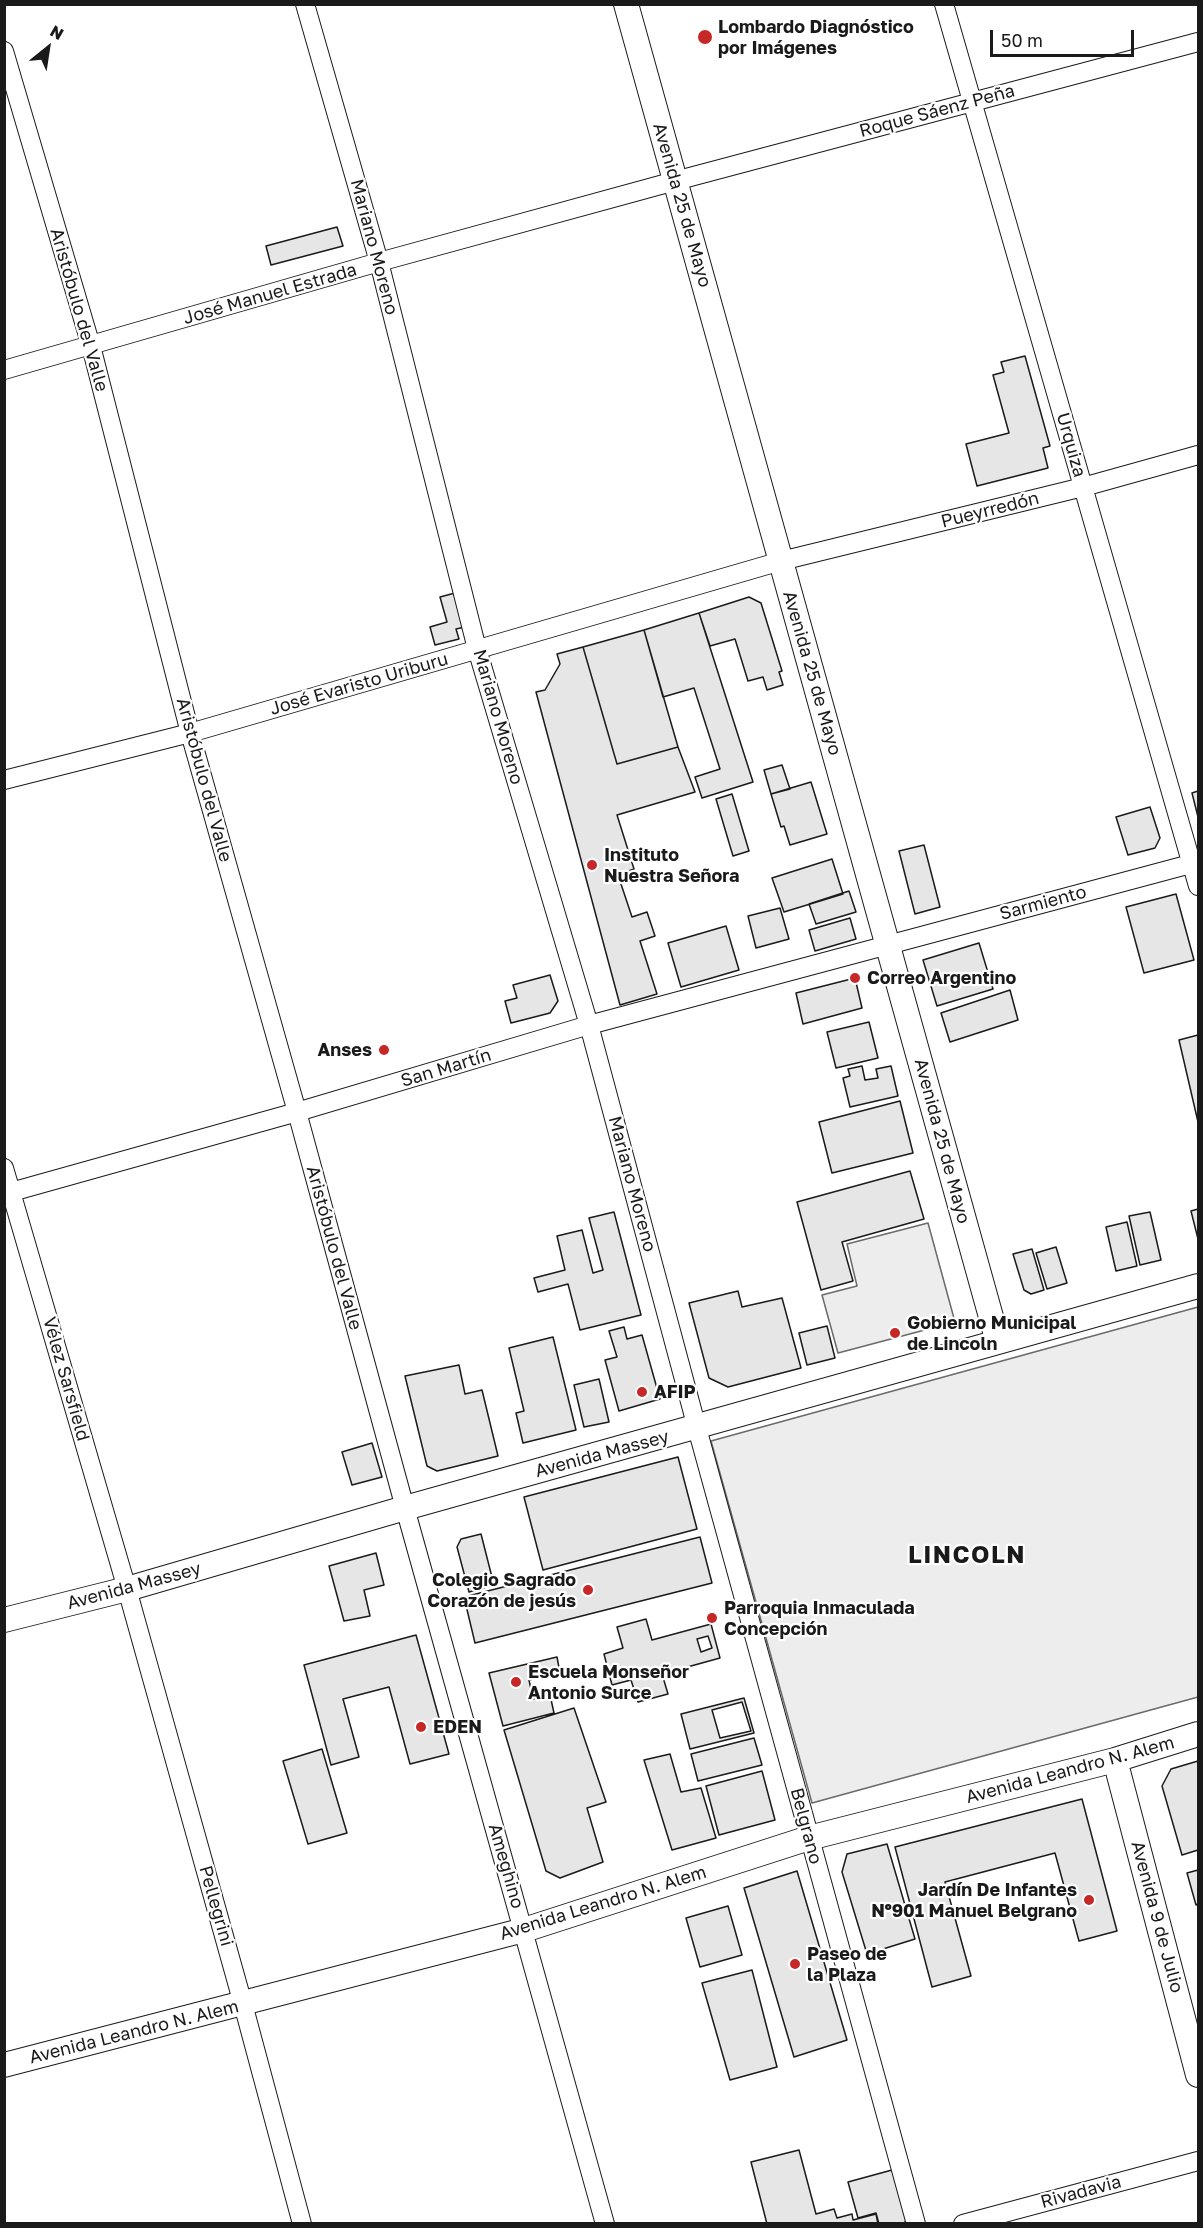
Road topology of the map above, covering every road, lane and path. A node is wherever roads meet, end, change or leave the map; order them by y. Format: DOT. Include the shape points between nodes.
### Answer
graph roads {
  1 [pos="306,4"];
  2 [pos="626,4"];
  3 [pos="945,4"];
  4 [pos="1198,42"];
  5 [pos="4,51"];
  6 [pos="972,101"];
  7 [pos="675,181"];
  8 [pos="379,262"];
  9 [pos="91,346"];
  10 [pos="4,370"];
  11 [pos="1198,455"];
  12 [pos="1083,487"];
  13 [pos="781,561"];
  14 [pos="477,650"];
  15 [pos="190,733"];
  16 [pos="4,780"];
  17 [pos="1196,863"];
  18 [pos="1198,886"];
  19 [pos="888,944"];
  20 [pos="589,1025"];
  21 [pos="297,1112"];
  22 [pos="4,1168"];
  23 [pos="8,1193"];
  24 [pos="1198,1286"];
  25 [pos="998,1342"];
  26 [pos="697,1428"];
  27 [pos="405,1508"];
  28 [pos="127,1589"];
  29 [pos="4,1620"];
  30 [pos="1198,1734"];
  31 [pos="1116,1760"];
  32 [pos="809,1838"];
  33 [pos="524,1929"];
  34 [pos="243,2004"];
  35 [pos="4,2065"];
  36 [pos="1198,2075"];
  37 [pos="1198,2161"];
  38 [pos="302,2223"];
  39 [pos="605,2223"];
  40 [pos="916,2223"];
  41 [pos="963,2223"];
  1 -- 8 [label="street, Mariano Moreno"];
  2 -- 7 [label="main road, Avenida 25 de Mayo"];
  3 -- 6 [label="street, Urquiza"];
  4 -- 6 [label="street, Roque Sáenz Peña"];
  5 -- 9 [label="street, Aristóbulo del Valle"];
  6 -- 7 [label="street, Roque Sáenz Peña"];
  6 -- 12 [label="street, Urquiza"];
  7 -- 8 [label="street, José Manuel Estrada"];
  7 -- 13 [label="main road, Avenida 25 de Mayo"];
  8 -- 9 [label="street, José Manuel Estrada"];
  8 -- 14 [label="street, Mariano Moreno"];
  9 -- 10 [label="street, José Manuel Estrada"];
  9 -- 15 [label="street, Aristóbulo del Valle"];
  11 -- 12 [label="street, Pueyrredón"];
  12 -- 13 [label="street, Pueyrredón"];
  12 -- 17 [label="street, Urquiza"];
  13 -- 14 [label="street, José Evaristo Uriburu"];
  13 -- 19 [label="main road, Avenida 25 de Mayo"];
  14 -- 15 [label="street, José Evaristo Uriburu"];
  14 -- 20 [label="street, Mariano Moreno"];
  15 -- 16 [label="street, José Evaristo Uriburu"];
  15 -- 21 [label="street, Aristóbulo del Valle"];
  17 -- 18 [label="street, Urquiza"];
  17 -- 19 [label="street, Sarmiento"];
  19 -- 20 [label="street, San Martín"];
  19 -- 25 [label="main road, Avenida 25 de Mayo"];
  20 -- 21 [label="street, San Martín"];
  20 -- 26 [label="street, Mariano Moreno"];
  21 -- 23 [label="street, San Martín"];
  21 -- 27 [label="street, Aristóbulo del Valle"];
  22 -- 23 [label="street, Vélez Sarsfield"];
  23 -- 28 [label="street, Vélez Sarsfield"];
  24 -- 25 [label="main road, Avenida Massey"];
  25 -- 26 [label="main road, Avenida Massey"];
  26 -- 27 [label="main road, Avenida Massey"];
  26 -- 32 [label="street, Belgrano"];
  27 -- 28 [label="main road, Avenida Massey"];
  27 -- 33 [label="street, Ameghino"];
  28 -- 29 [label="main road, Avenida Massey"];
  28 -- 34 [label="street, Pellegrini"];
  30 -- 31 [label="main road, Avenida Leandro N. Alem"];
  31 -- 32 [label="main road, Avenida Leandro N. Alem"];
  31 -- 36 [label="main road, Avenida 9 de Julio"];
  32 -- 33 [label="main road, Avenida Leandro N. Alem"];
  32 -- 40 [label="street, Belgrano"];
  33 -- 34 [label="main road, Avenida Leandro N. Alem"];
  33 -- 39 [label="street, Ameghino"];
  34 -- 35 [label="main road, Avenida Leandro N. Alem"];
  34 -- 38 [label="street, Pellegrini"];
  37 -- 41 [label="street, Rivadavia"];
}
